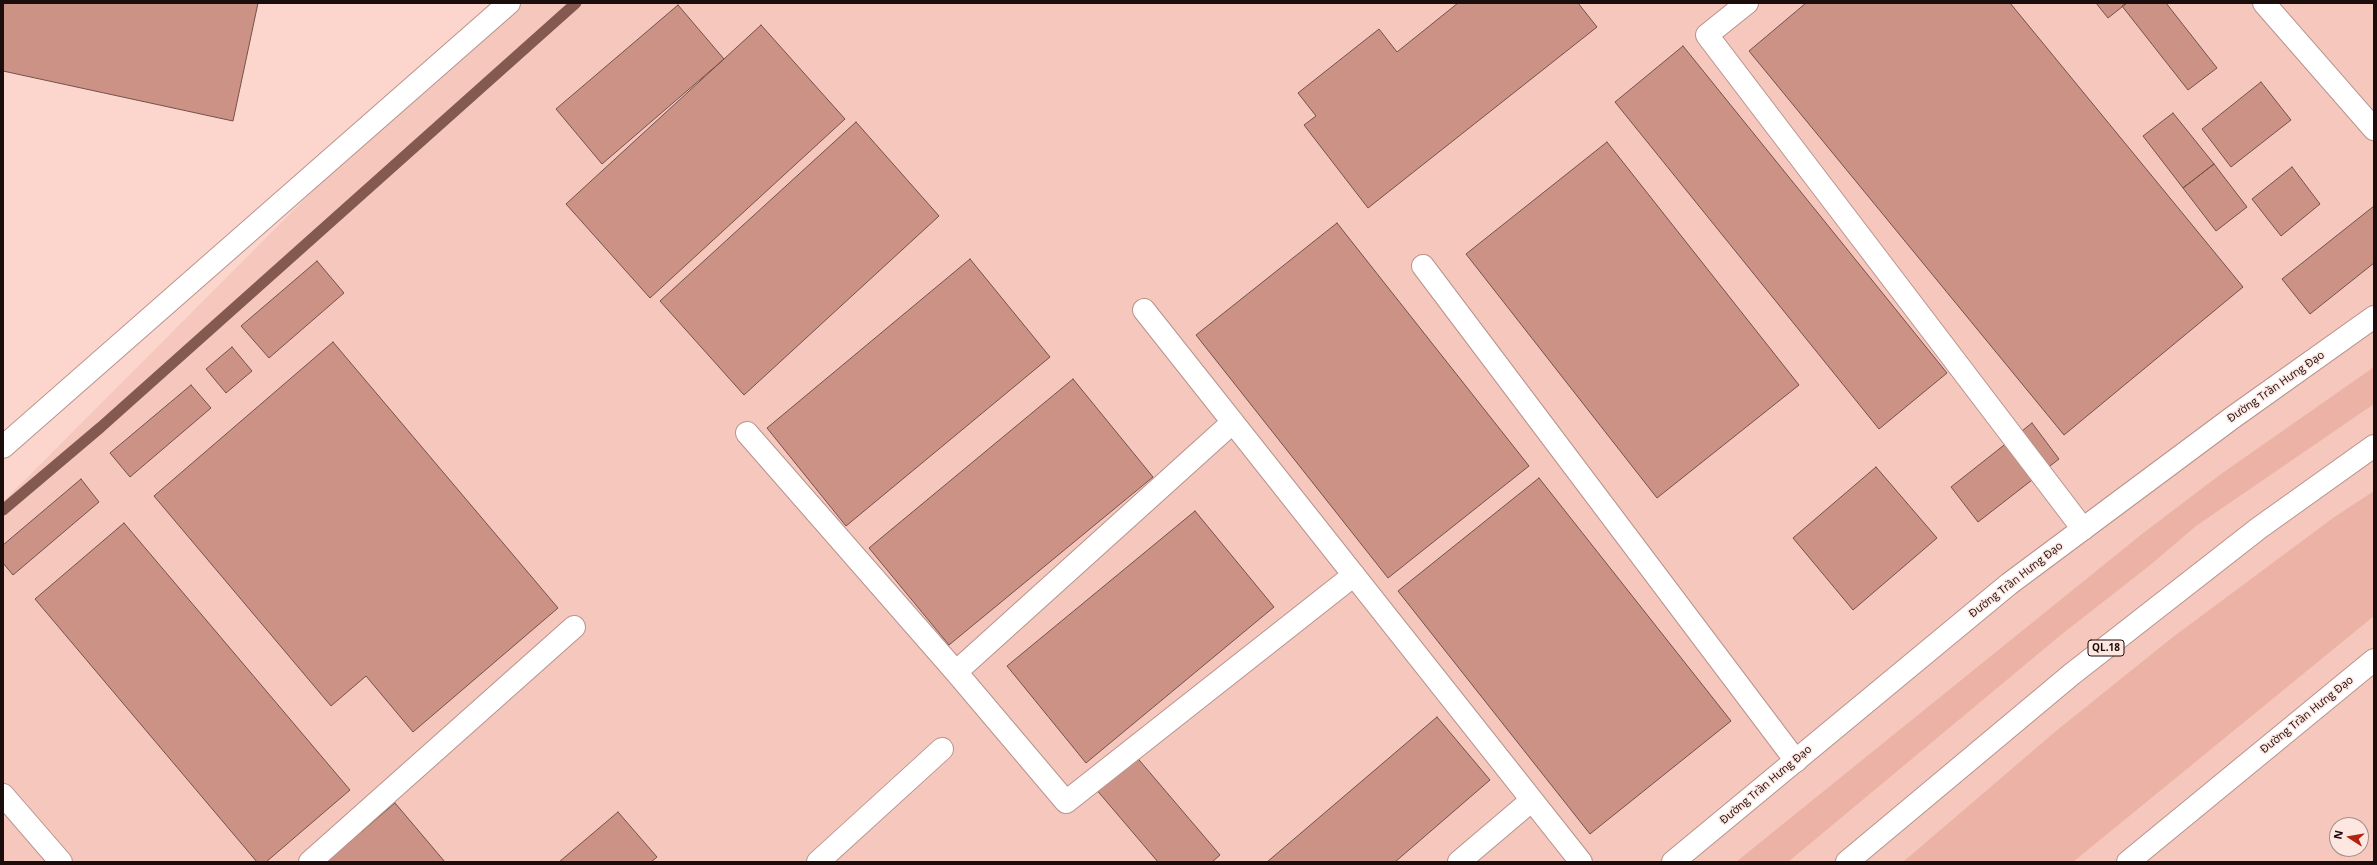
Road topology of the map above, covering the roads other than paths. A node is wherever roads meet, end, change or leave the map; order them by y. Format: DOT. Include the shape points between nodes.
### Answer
graph roads {
  1 [pos="509,3"];
  2 [pos="1747,3"];
  3 [pos="2264,3"];
  4 [pos="2374,129"];
  5 [pos="1423,266"];
  6 [pos="1144,310"];
  7 [pos="2374,317"];
  8 [pos="1233,422"];
  9 [pos="747,433"];
  10 [pos="2374,446"];
  11 [pos="3,447"];
  12 [pos="2083,529"];
  13 [pos="1354,575"];
  14 [pos="574,627"];
  15 [pos="2374,660"];
  16 [pos="956,672"];
  17 [pos="942,749"];
  18 [pos="1796,761"];
  19 [pos="3,795"];
  20 [pos="1532,800"];
  21 [pos="61,862"];
  22 [pos="310,862"];
  23 [pos="818,862"];
  24 [pos="1459,862"];
  25 [pos="1581,862"];
  26 [pos="1673,862"];
  27 [pos="1847,862"];
  28 [pos="2128,862"];
  1 -- 11 [label="main road"];
  2 -- 12 [label="main road" via="1707,35"];
  3 -- 4 [label="main road"];
  5 -- 18 [label="main road"];
  6 -- 8 [label="main road"];
  7 -- 12 [label="main road, Đường Trần Hưng Đạo"];
  8 -- 13 [label="main road"];
  8 -- 16 [label="main road"];
  9 -- 16 [label="main road"];
  10 -- 27 [label="main road, QL.18" via="2259,528 2072,674"];
  12 -- 18 [label="main road, Đường Trần Hưng Đạo" via="2009,584"];
  13 -- 16 [label="main road" via="1066,802"];
  13 -- 20 [label="main road"];
  14 -- 22 [label="main road"];
  15 -- 28 [label="main road, Đường Trần Hưng Đạo"];
  17 -- 23 [label="main road"];
  18 -- 26 [label="main road, Đường Trần Hưng Đạo"];
  19 -- 21 [label="main road"];
  20 -- 24 [label="main road"];
  20 -- 25 [label="main road"];
}
